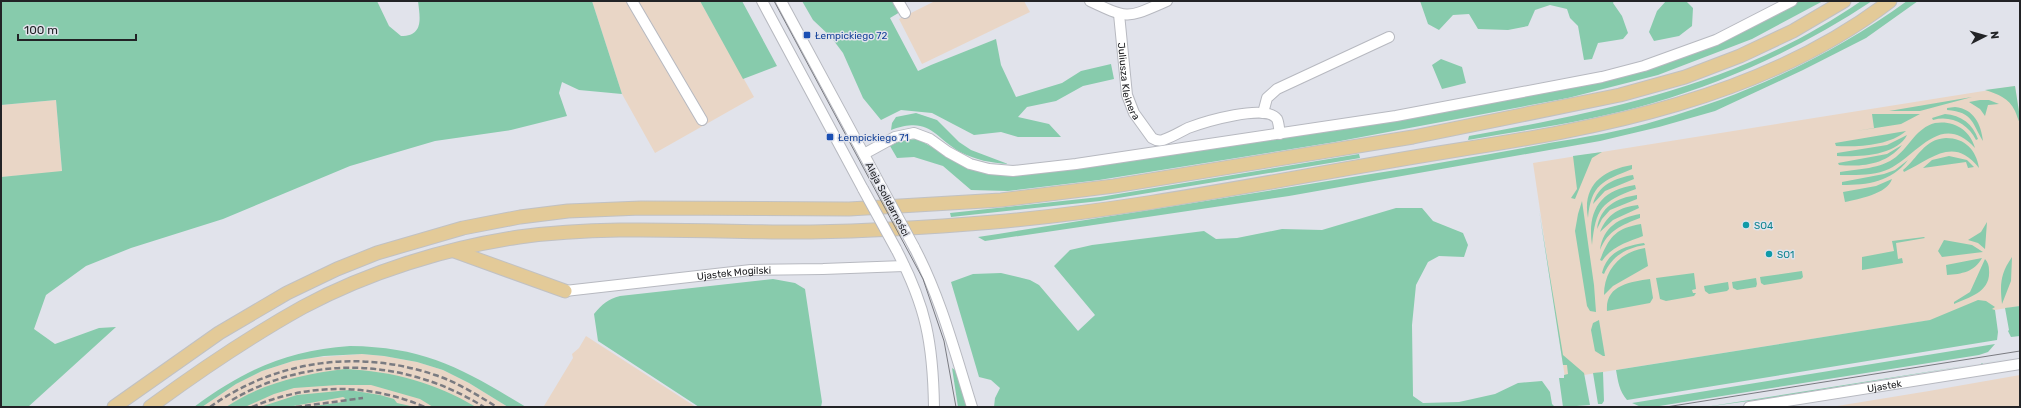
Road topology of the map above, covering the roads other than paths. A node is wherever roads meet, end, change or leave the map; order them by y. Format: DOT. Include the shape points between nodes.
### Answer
graph roads {
  1 [pos="632,1"];
  2 [pos="762,1"];
  3 [pos="781,1"];
  4 [pos="898,1"];
  5 [pos="1090,1"];
  6 [pos="1167,1"];
  7 [pos="1792,1"];
  8 [pos="1844,1"];
  9 [pos="1890,1"];
  10 [pos="905,13"];
  11 [pos="1119,14"];
  12 [pos="1390,37"];
  13 [pos="1263,113"];
  14 [pos="702,120"];
  15 [pos="1280,134"];
  16 [pos="864,154"];
  17 [pos="454,251"];
  18 [pos="904,266"];
  19 [pos="565,291"];
  20 [pos="2020,364"];
  21 [pos="114,407"];
  22 [pos="150,407"];
  23 [pos="934,407"];
  24 [pos="972,407"];
  25 [pos="1749,407"];
  1 -- 14 [label="street"];
  2 -- 18 [label="street, Aleja Solidarności, bridge"];
  3 -- 16 [label="street, Aleja Solidarności"];
  4 -- 10 [label="street"];
  5 -- 11 [label="street"];
  6 -- 11 [label="street" via="1136,14"];
  7 -- 15 [label="street" via="1716,40 1640,68 1421,112"];
  8 -- 21 [label="main road" via="1793,31 1740,56 1694,74 1628,93 1413,137 1122,185 1001,200 857,209 641,208 568,211 463,228 377,253 337,268 288,293 219,333"];
  9 -- 17 [label="main road" via="1854,27 1760,75 1728,88 1632,117 1516,141 1147,203 997,222 810,232 600,230 516,238"];
  11 -- 13 [label="street, Juliusza Kleinera" via="1124,76 1130,105 1141,124 1155,140 1162,140 1187,129 1224,118"];
  12 -- 13 [label="street" via="1277,88 1267,98"];
  13 -- 15 [label="street" via="1277,119"];
  15 -- 16 [label="street" via="1013,171 970,164 930,138 914,133 894,137"];
  16 -- 24 [label="street, Aleja Solidarności, bridge" via="928,273"];
  17 -- 19 [label="main road"];
  17 -- 22 [label="main road" via="385,272 306,306 250,338"];
  18 -- 19 [label="street, Ujastek Mogilski" via="751,270"];
  18 -- 23 [label="street, Aleja Solidarności" via="919,300 928,331 934,368"];
  20 -- 25 [label="street, Ujastek"];
}
